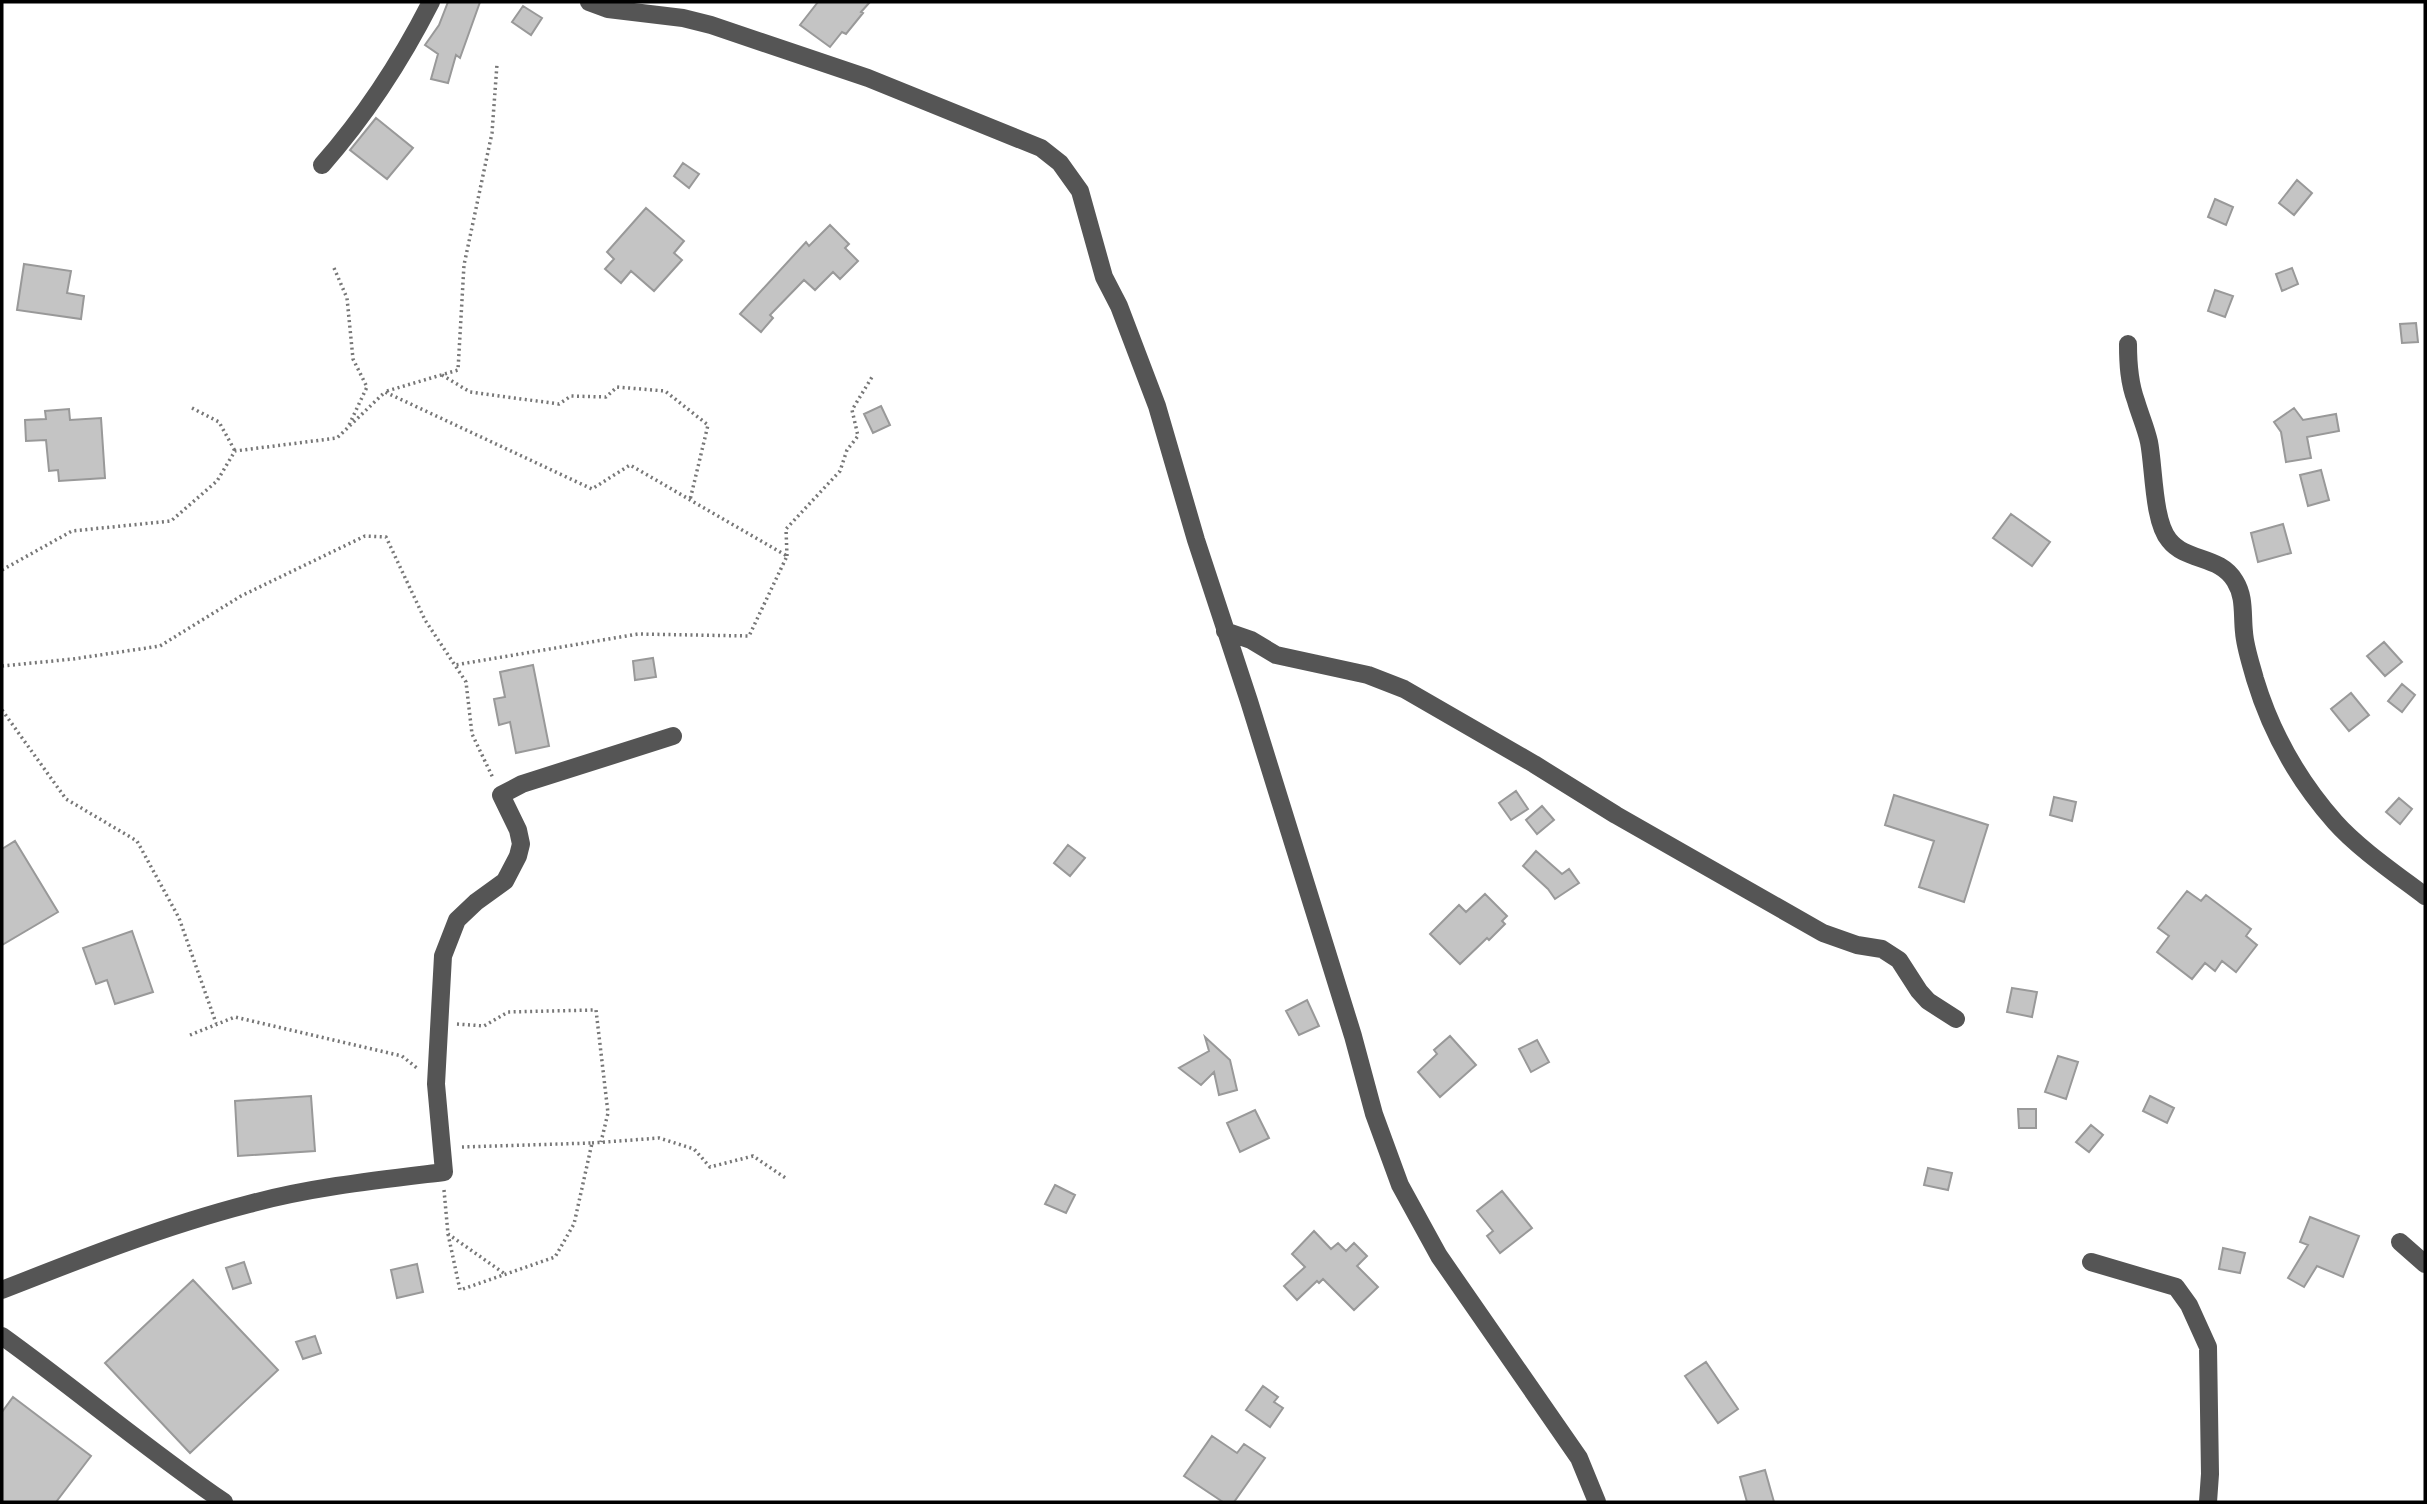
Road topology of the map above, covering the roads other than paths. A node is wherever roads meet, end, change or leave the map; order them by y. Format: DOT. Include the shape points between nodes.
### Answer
graph roads {
  1 [pos="431,2"];
  2 [pos="589,2"];
  3 [pos="322,165"];
  4 [pos="2128,344"];
  5 [pos="1225,631"];
  6 [pos="673,736"];
  7 [pos="2425,896"];
  8 [pos="1956,1019"];
  9 [pos="2400,1242"];
  10 [pos="2091,1262"];
  11 [pos="2425,1264"];
  12 [pos="2,1290"];
  13 [pos="2,1336"];
  14 [pos="224,1502"];
  15 [pos="1597,1502"];
  16 [pos="2208,1502"];
  1 -- 3 [label="street" via="377,96"];
  2 -- 5 [label="street" via="608,9 712,24 868,78 1041,148 1060,163 1080,191 1104,277 1157,406"];
  4 -- 7 [label="street" via="2128,372 2146,430 2167,538 2180,551 2218,564 2236,582 2256,680 2295,770 2336,823"];
  5 -- 8 [label="street" via="1276,655 1368,675 1404,689 1822,933 1882,949 1899,960 1928,1001"];
  5 -- 15 [label="street" via="1400,1185 1439,1256 1579,1458"];
  6 -- 12 [label="street" via="522,784 501,795 518,830 518,856 505,881 457,920 443,956 436,1084 443,1172 249,1204 117,1245"];
  9 -- 11 [label="street"];
  10 -- 16 [label="street" via="2176,1287 2189,1305 2208,1348"];
  13 -- 14 [label="street"];
}
